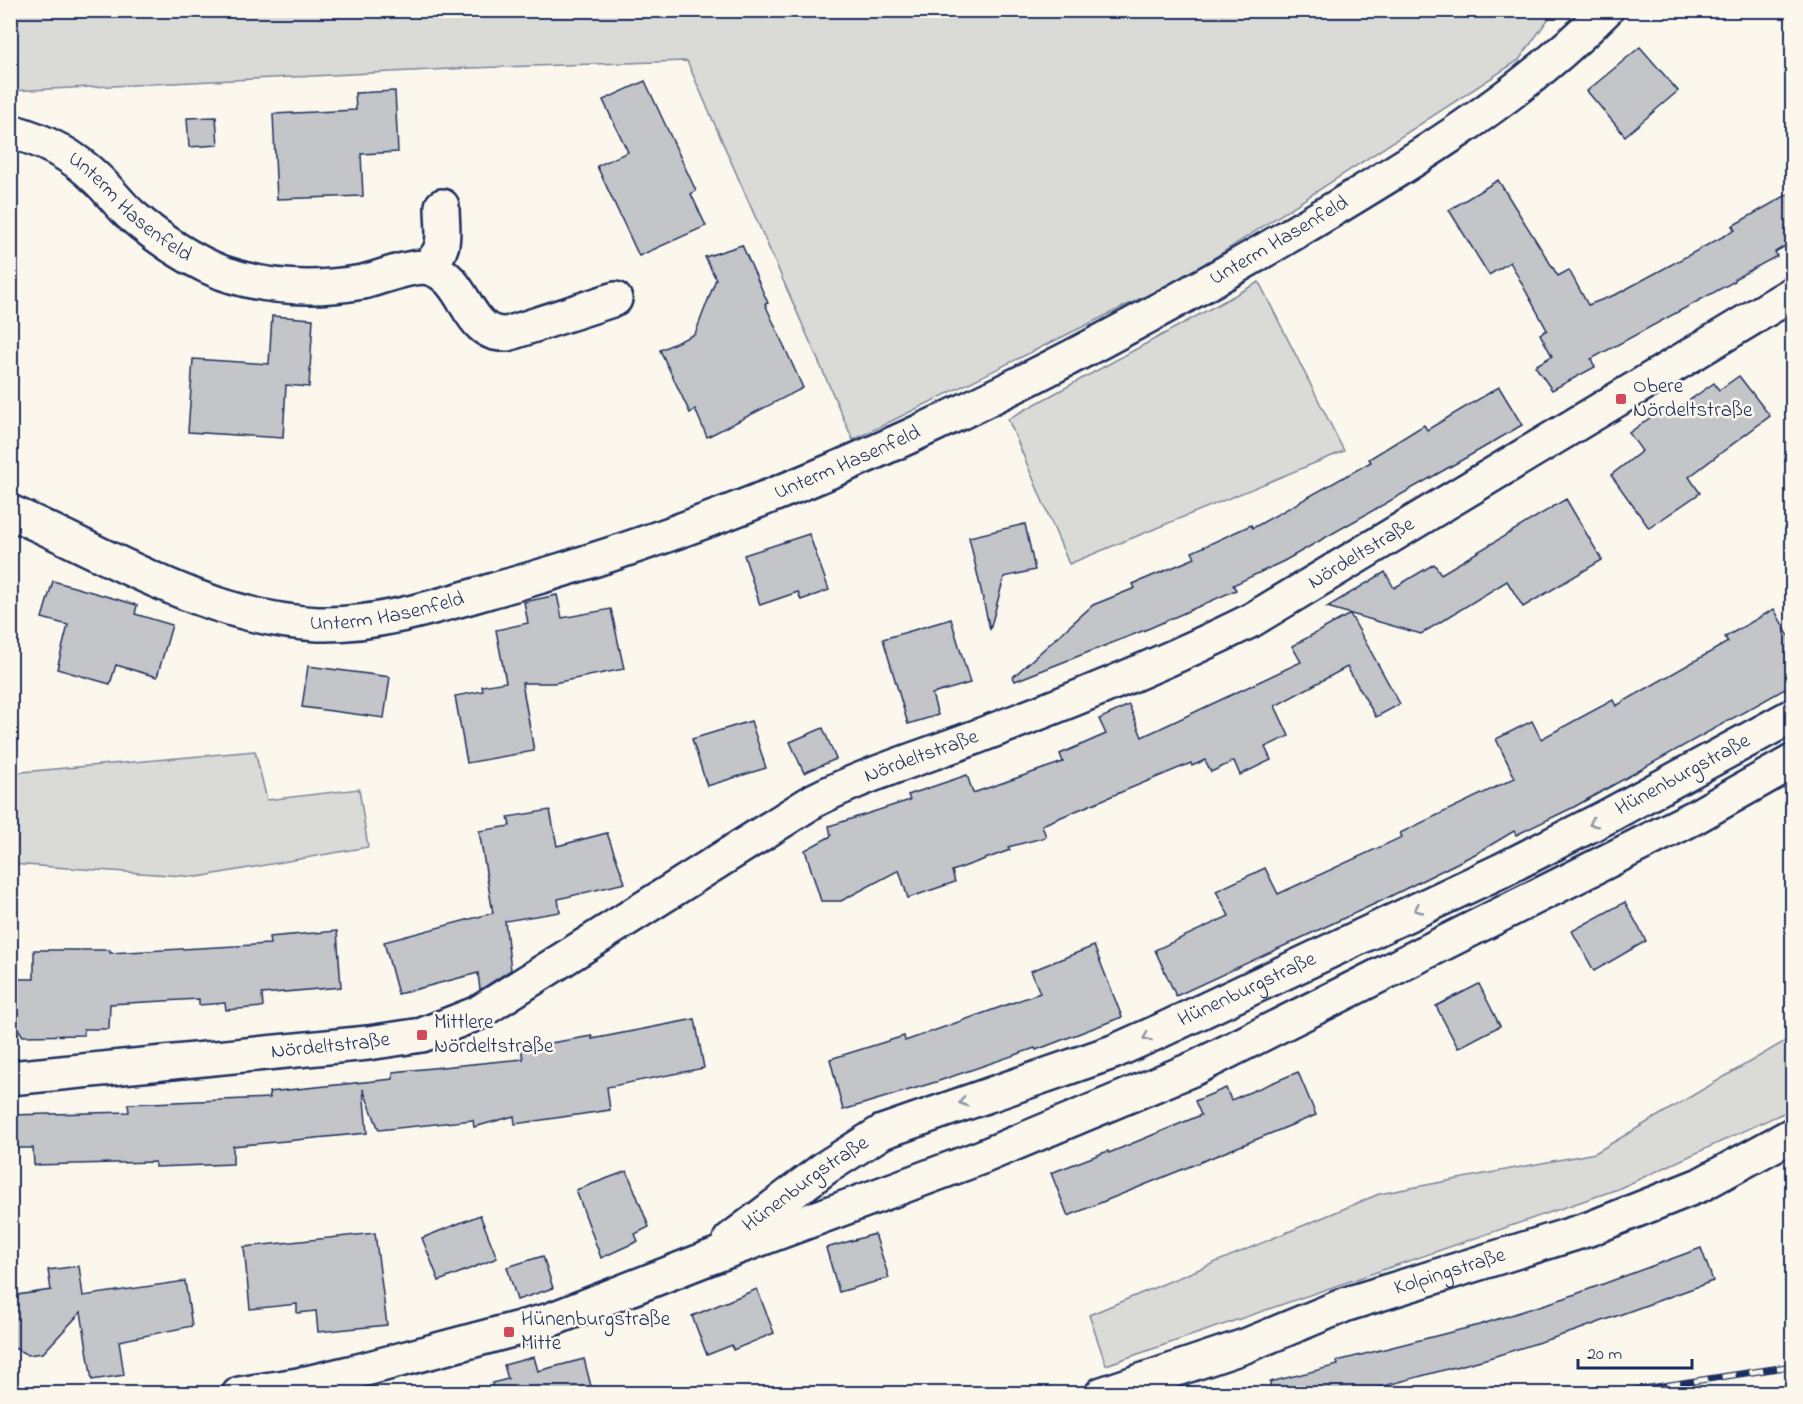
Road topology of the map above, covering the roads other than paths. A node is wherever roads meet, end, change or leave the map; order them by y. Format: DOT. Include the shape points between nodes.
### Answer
graph roads {
  1 [pos="1606,10"];
  2 [pos="10,131"];
  3 [pos="442,206"];
  4 [pos="426,267"];
  5 [pos="1792,294"];
  6 [pos="615,299"];
  7 [pos="10,512"];
  8 [pos="1792,716"];
  9 [pos="1792,762"];
  10 [pos="10,1078"];
  11 [pos="1792,1135"];
  12 [pos="706,1258"];
  13 [pos="239,1394"];
  14 [pos="1102,1394"];
  1 -- 7 [label="street, Unterm Hasenfeld" via="1546,65 1429,149 1147,319 1009,390 825,472 703,524 622,552 427,607 321,624 274,619 219,605"];
  2 -- 4 [label="street, Unterm Hasenfeld" via="43,141 81,164 155,234 194,261 222,273 264,284 298,287 363,282"];
  3 -- 4 [label="street" via="441,250 439,257"];
  4 -- 6 [label="street" via="451,280 481,328 496,335"];
  5 -- 10 [label="street, Nördeltstraße" via="1250,621 1168,660 815,800 517,989 455,1024 422,1035 368,1043"];
  8 -- 12 [label="street, Hünenburgstraße, one-way" via="1500,871 1160,1031 1103,1056 882,1132 825,1168"];
  9 -- 12 [label="street, Hünenburgstraße" via="1695,818 1195,1068 982,1157"];
  11 -- 14 [label="street, Kolpingstraße" via="1700,1185 1589,1229 1347,1304 1245,1346"];
  12 -- 13 [label="street, Hünenburgstraße" via="550,1320 358,1371"];
}
